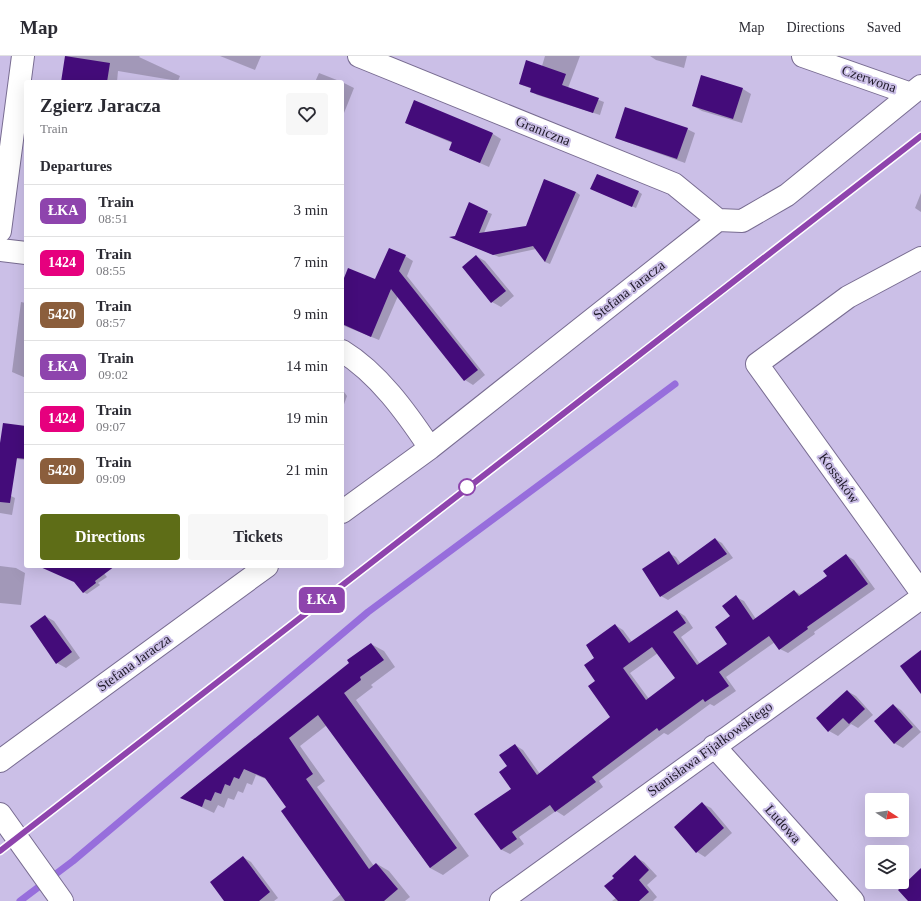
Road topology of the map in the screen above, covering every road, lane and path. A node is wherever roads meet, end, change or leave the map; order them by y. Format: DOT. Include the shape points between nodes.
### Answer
graph roads {
  1 [pos="23,56"];
  2 [pos="359,56"];
  3 [pos="803,56"];
  4 [pos="916,90"];
  5 [pos="718,220"];
  6 [pos="0,231"];
  7 [pos="0,250"];
  8 [pos="24,253"];
  9 [pos="921,258"];
  10 [pos="344,352"];
  11 [pos="430,448"];
  12 [pos="344,511"];
  13 [pos="264,568"];
  14 [pos="921,592"];
  15 [pos="921,598"];
  16 [pos="714,746"];
  17 [pos="0,761"];
  18 [pos="0,814"];
  19 [pos="61,899"];
  20 [pos="501,901"];
  21 [pos="853,901"];
  1 -- 6 [label="street"];
  2 -- 5 [label="street, Graniczna" via="674,184"];
  3 -- 4 [label="street, Czerwona"];
  4 -- 5 [label="street" via="788,195 742,221"];
  5 -- 11 [label="street, Stefana Jaracza"];
  7 -- 8 [label="street"];
  9 -- 14 [label="street, Kossaków" via="848,297 757,364"];
  10 -- 11 [label="street" via="359,361 375,378 414,424"];
  11 -- 12 [label="street, Stefana Jaracza"];
  13 -- 17 [label="street, Stefana Jaracza"];
  15 -- 16 [label="street, Stanisława Fijałkowskiego"];
  16 -- 20 [label="street, Stanisława Fijałkowskiego"];
  16 -- 21 [label="street, Ludowa"];
  18 -- 19 [label="street"];
}
